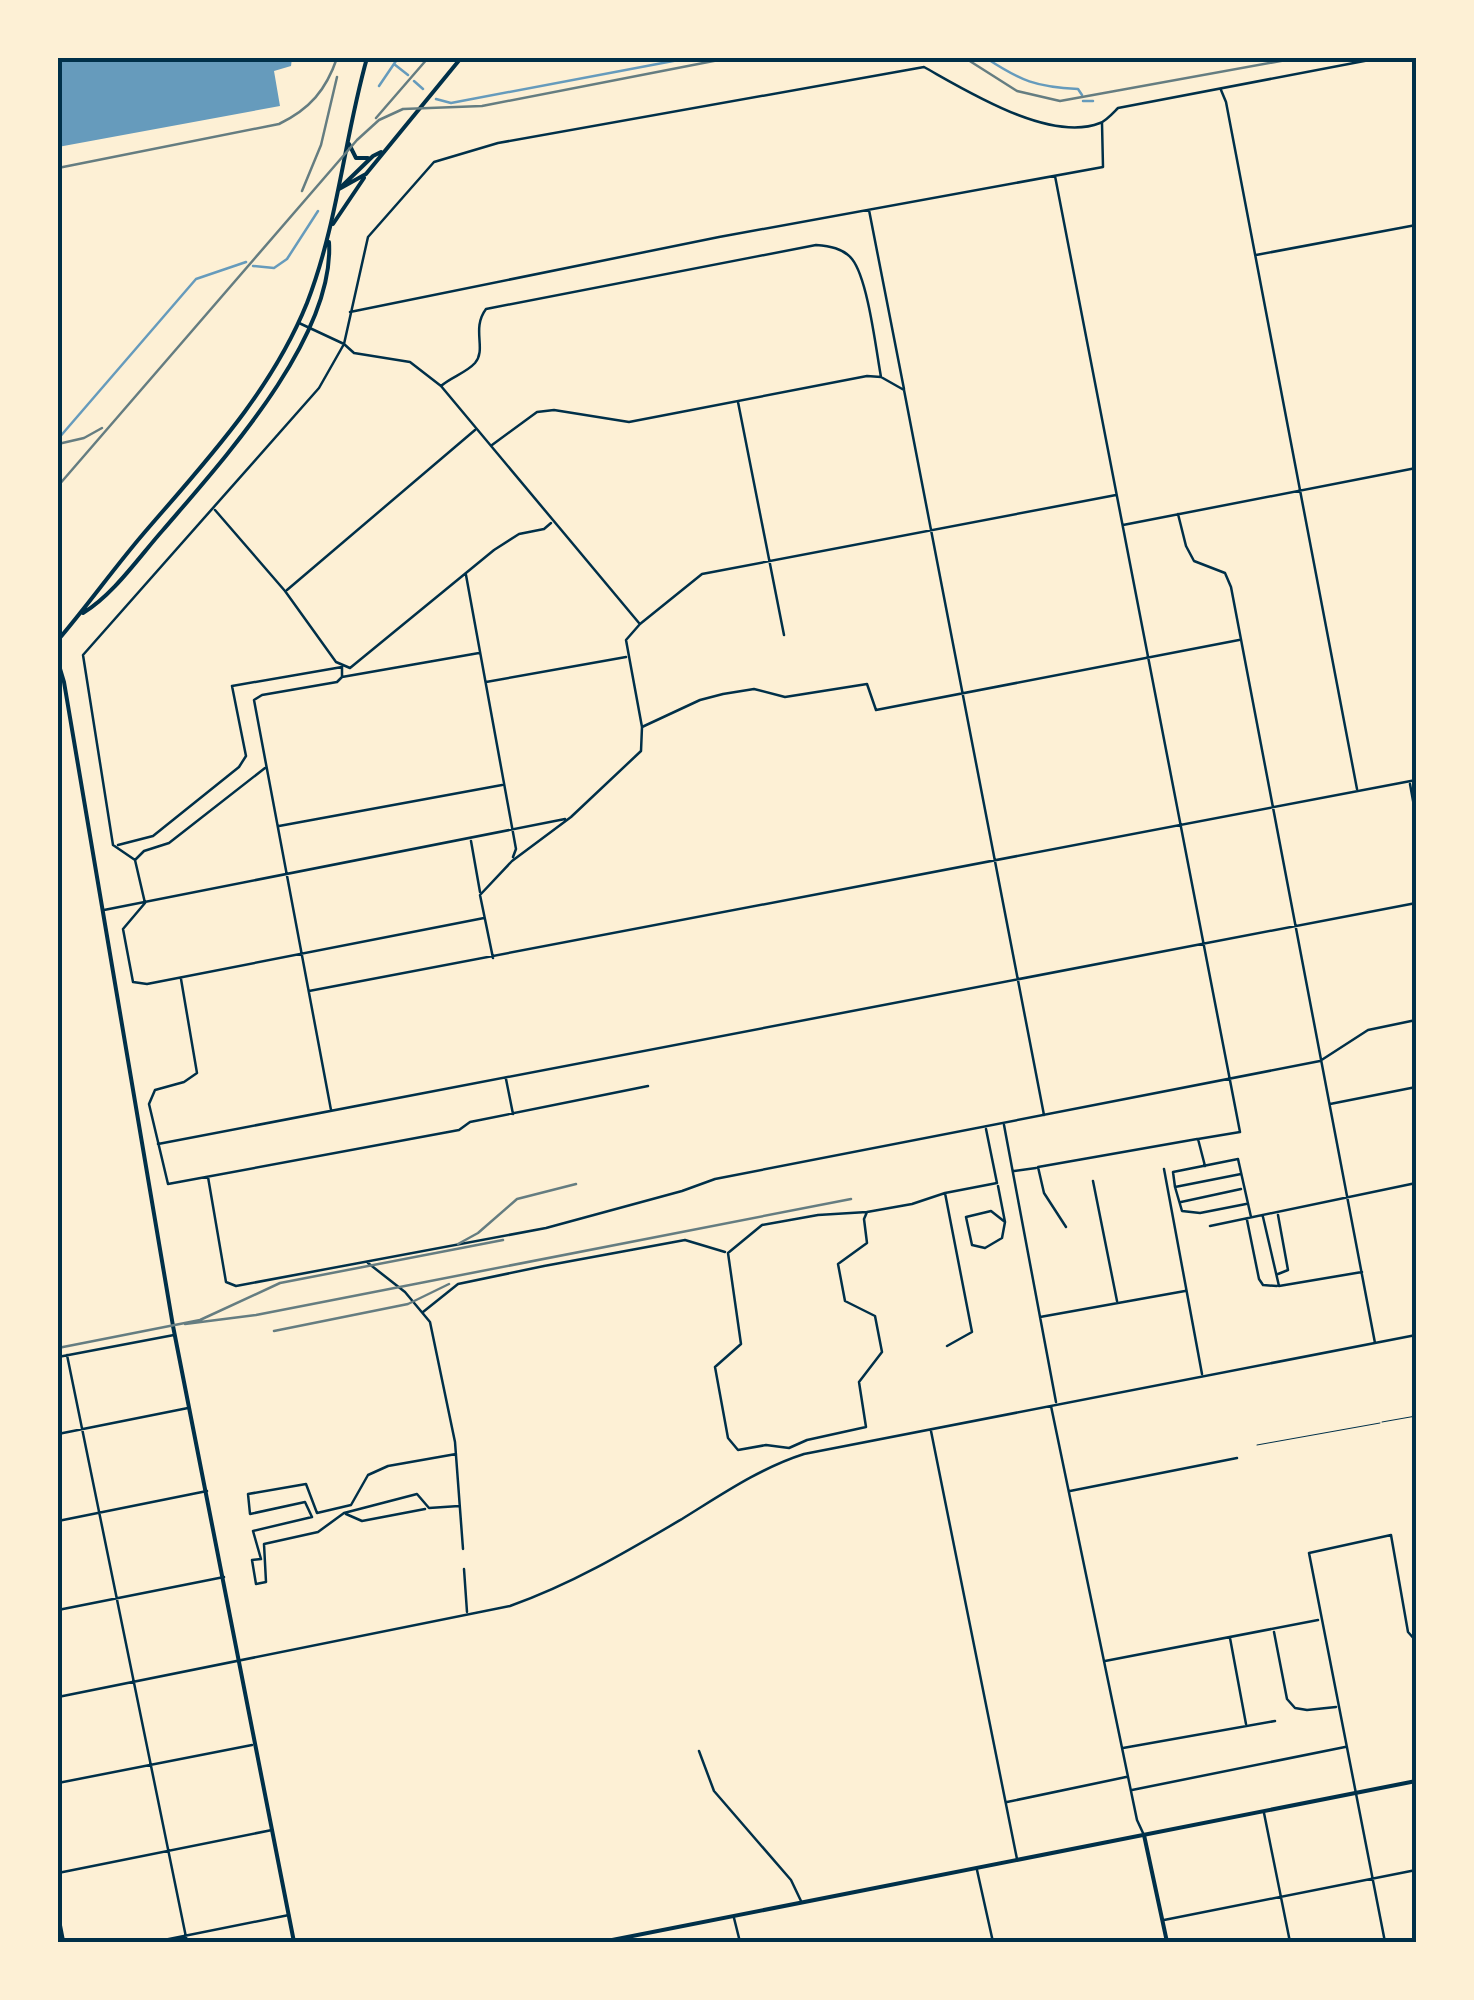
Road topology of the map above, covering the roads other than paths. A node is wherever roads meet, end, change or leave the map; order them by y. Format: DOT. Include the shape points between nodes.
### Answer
graph roads {
  1 [pos="367,58"];
  2 [pos="461,58"];
  3 [pos="1380,58"];
  4 [pos="1220,90"];
  5 [pos="1102,123"];
  6 [pos="348,139"];
  7 [pos="381,152"];
  8 [pos="373,156"];
  9 [pos="366,174"];
  10 [pos="1056,176"];
  11 [pos="339,189"];
  12 [pos="870,210"];
  13 [pos="333,224"];
  14 [pos="1416,225"];
  15 [pos="329,240"];
  16 [pos="1254,256"];
  17 [pos="348,312"];
  18 [pos="298,323"];
  19 [pos="308,328"];
  20 [pos="344,344"];
  21 [pos="881,377"];
  22 [pos="441,386"];
  23 [pos="904,390"];
  24 [pos="737,401"];
  25 [pos="476,429"];
  26 [pos="490,446"];
  27 [pos="1416,468"];
  28 [pos="1300,491"];
  29 [pos="1118,495"];
  30 [pos="214,508"];
  31 [pos="1178,514"];
  32 [pos="552,522"];
  33 [pos="1123,525"];
  34 [pos="931,530"];
  35 [pos="769,561"];
  36 [pos="466,574"];
  37 [pos="286,591"];
  38 [pos="79,616"];
  39 [pos="640,624"];
  40 [pos="784,634"];
  41 [pos="58,640"];
  42 [pos="1241,640"];
  43 [pos="479,653"];
  44 [pos="628,656"];
  45 [pos="1148,657"];
  46 [pos="58,662"];
  47 [pos="342,667"];
  48 [pos="342,678"];
  49 [pos="486,682"];
  50 [pos="963,694"];
  51 [pos="642,727"];
  52 [pos="266,768"];
  53 [pos="1416,780"];
  54 [pos="1410,782"];
  55 [pos="504,785"];
  56 [pos="1357,790"];
  57 [pos="1271,807"];
  58 [pos="1416,816"];
  59 [pos="571,818"];
  60 [pos="1181,825"];
  61 [pos="278,826"];
  62 [pos="512,830"];
  63 [pos="471,839"];
  64 [pos="113,845"];
  65 [pos="134,860"];
  66 [pos="512,861"];
  67 [pos="994,862"];
  68 [pos="288,875"];
  69 [pos="480,895"];
  70 [pos="144,903"];
  71 [pos="1416,903"];
  72 [pos="104,910"];
  73 [pos="484,918"];
  74 [pos="1294,927"];
  75 [pos="1204,944"];
  76 [pos="302,954"];
  77 [pos="492,958"];
  78 [pos="181,977"];
  79 [pos="1017,980"];
  80 [pos="310,992"];
  81 [pos="1416,1020"];
  82 [pos="1320,1062"];
  83 [pos="506,1078"];
  84 [pos="1230,1079"];
  85 [pos="648,1086"];
  86 [pos="1416,1088"];
  87 [pos="1328,1104"];
  88 [pos="331,1111"];
  89 [pos="513,1114"];
  90 [pos="1044,1116"];
  91 [pos="1004,1123"];
  92 [pos="985,1126"];
  93 [pos="1198,1138"];
  94 [pos="158,1144"];
  95 [pos="1204,1166"];
  96 [pos="1038,1168"];
  97 [pos="1164,1168"];
  98 [pos="1012,1172"];
  99 [pos="1241,1174"];
  100 [pos="208,1178"];
  101 [pos="1093,1180"];
  102 [pos="997,1183"];
  103 [pos="1416,1183"];
  104 [pos="1175,1187"];
  105 [pos="1244,1188"];
  106 [pos="945,1193"];
  107 [pos="1347,1198"];
  108 [pos="1179,1202"];
  109 [pos="1248,1203"];
  110 [pos="867,1212"];
  111 [pos="1278,1212"];
  112 [pos="1263,1215"];
  113 [pos="1249,1218"];
  114 [pos="1004,1222"];
  115 [pos="1210,1226"];
  116 [pos="1066,1227"];
  117 [pos="728,1252"];
  118 [pos="366,1262"];
  119 [pos="1362,1272"];
  120 [pos="1277,1274"];
  121 [pos="1279,1286"];
  122 [pos="1187,1290"];
  123 [pos="1117,1303"];
  124 [pos="423,1312"];
  125 [pos="1039,1318"];
  126 [pos="174,1335"];
  127 [pos="1416,1335"];
  128 [pos="1375,1343"];
  129 [pos="947,1346"];
  130 [pos="67,1355"];
  131 [pos="58,1357"];
  132 [pos="1203,1375"];
  133 [pos="1054,1404"];
  134 [pos="191,1408"];
  135 [pos="1416,1416"];
  136 [pos="930,1428"];
  137 [pos="82,1429"];
  138 [pos="58,1434"];
  139 [pos="1257,1445"];
  140 [pos="456,1454"];
  141 [pos="1237,1458"];
  142 [pos="208,1491"];
  143 [pos="1069,1492"];
  144 [pos="460,1506"];
  145 [pos="428,1508"];
  146 [pos="100,1512"];
  147 [pos="344,1513"];
  148 [pos="58,1521"];
  149 [pos="463,1549"];
  150 [pos="464,1568"];
  151 [pos="224,1576"];
  152 [pos="117,1598"];
  153 [pos="58,1610"];
  154 [pos="468,1614"];
  155 [pos="1320,1620"];
  156 [pos="1274,1629"];
  157 [pos="1230,1637"];
  158 [pos="1416,1641"];
  159 [pos="241,1659"];
  160 [pos="1104,1661"];
  161 [pos="134,1682"];
  162 [pos="58,1697"];
  163 [pos="1338,1707"];
  164 [pos="1275,1720"];
  165 [pos="1246,1726"];
  166 [pos="257,1744"];
  167 [pos="1346,1747"];
  168 [pos="1122,1748"];
  169 [pos="699,1752"];
  170 [pos="151,1765"];
  171 [pos="1128,1777"];
  172 [pos="1416,1781"];
  173 [pos="58,1784"];
  174 [pos="1130,1790"];
  175 [pos="1356,1793"];
  176 [pos="1006,1802"];
  177 [pos="1264,1811"];
  178 [pos="273,1830"];
  179 [pos="1144,1835"];
  180 [pos="169,1850"];
  181 [pos="1017,1860"];
  182 [pos="977,1868"];
  183 [pos="1416,1870"];
  184 [pos="58,1873"];
  185 [pos="1372,1879"];
  186 [pos="1281,1897"];
  187 [pos="802,1903"];
  188 [pos="58,1911"];
  189 [pos="289,1915"];
  190 [pos="734,1916"];
  191 [pos="1162,1920"];
  192 [pos="186,1936"];
  193 [pos="633,1939"];
  194 [pos="64,1942"];
  195 [pos="154,1942"];
  196 [pos="188,1942"];
  197 [pos="294,1942"];
  198 [pos="602,1942"];
  199 [pos="740,1942"];
  200 [pos="993,1942"];
  201 [pos="1167,1942"];
  202 [pos="1290,1942"];
  203 [pos="1385,1942"];
  1 -- 6 [label="main road"];
  2 -- 7 [label="main road"];
  3 -- 4 [label="street"];
  4 -- 5 [label="street" via="1118,108"];
  4 -- 16 [label="street"];
  5 -- 10 [label="street" via="1103,167"];
  5 -- 17 [label="street" via="1072,128 1041,121 987,102 924,66 498,143 434,162 368,237"];
  6 -- 8 [label="main road" via="356,158"];
  6 -- 11 [label="main road"];
  7 -- 8 [label="main road"];
  7 -- 9 [label="main road"];
  8 -- 11 [label="main road"];
  9 -- 11 [label="main road"];
  9 -- 13 [label="main road"];
  10 -- 12 [label="street"];
  10 -- 29 [label="street"];
  11 -- 13 [label="main road"];
  12 -- 17 [label="street"];
  12 -- 23 [label="street"];
  13 -- 15 [label="main road"];
  14 -- 16 [label="street"];
  15 -- 18 [label="main road"];
  15 -- 19 [label="main road" via="330,258"];
  16 -- 28 [label="street"];
  17 -- 20 [label="street"];
  18 -- 19 [label="street"];
  18 -- 38 [label="main road" via="246,412"];
  19 -- 20 [label="street"];
  19 -- 38 [label="main road" via="250,428 96,605"];
  20 -- 22 [label="street" via="354,353 410,362"];
  20 -- 30 [label="street" via="320,388"];
  21 -- 22 [label="street" via="862,278 852,258 816,245 486,310 477,329 476,362"];
  21 -- 23 [label="street"];
  21 -- 24 [label="street"];
  22 -- 25 [label="street"];
  23 -- 34 [label="street"];
  24 -- 26 [label="street" via="629,422 537,412"];
  24 -- 35 [label="street"];
  25 -- 26 [label="street"];
  25 -- 37 [label="street"];
  26 -- 32 [label="street"];
  27 -- 28 [label="street"];
  28 -- 31 [label="street"];
  28 -- 56 [label="street"];
  29 -- 33 [label="street"];
  29 -- 34 [label="street"];
  30 -- 37 [label="street"];
  30 -- 64 [label="street" via="83,655"];
  31 -- 33 [label="street"];
  31 -- 42 [label="street" via="1194,561 1226,574"];
  32 -- 36 [label="street" via="519,534"];
  32 -- 39 [label="street"];
  33 -- 45 [label="street"];
  34 -- 35 [label="street"];
  34 -- 50 [label="street"];
  35 -- 39 [label="street" via="702,574"];
  35 -- 40 [label="street"];
  36 -- 43 [label="street"];
  36 -- 47 [label="street" via="358,664"];
  37 -- 47 [label="street"];
  38 -- 41 [label="main road"];
  39 -- 44 [label="street" via="626,640"];
  42 -- 45 [label="street"];
  42 -- 57 [label="street"];
  43 -- 48 [label="street"];
  43 -- 49 [label="street"];
  44 -- 49 [label="street"];
  44 -- 51 [label="street"];
  45 -- 50 [label="street"];
  45 -- 60 [label="street"];
  46 -- 72 [label="main road"];
  47 -- 48 [label="street"];
  47 -- 64 [label="street" via="232,686 246,756 239,766 153,836"];
  48 -- 52 [label="street" via="254,700"];
  49 -- 55 [label="street"];
  50 -- 51 [label="street" via="876,710 867,684 785,697 754,689 700,700"];
  50 -- 67 [label="street"];
  51 -- 59 [label="street" via="641,751"];
  52 -- 61 [label="street"];
  52 -- 65 [label="street" via="169,842"];
  53 -- 54 [label="street"];
  54 -- 56 [label="street"];
  54 -- 58 [label="street"];
  55 -- 61 [label="street"];
  55 -- 62 [label="street"];
  56 -- 57 [label="street"];
  57 -- 60 [label="street"];
  57 -- 74 [label="street"];
  59 -- 62 [label="street"];
  59 -- 66 [label="street"];
  60 -- 67 [label="street"];
  60 -- 75 [label="street"];
  61 -- 68 [label="street"];
  62 -- 63 [label="street"];
  62 -- 66 [label="street"];
  63 -- 68 [label="street"];
  63 -- 69 [label="street"];
  64 -- 65 [label="street"];
  65 -- 70 [label="street"];
  66 -- 69 [label="street"];
  67 -- 77 [label="street"];
  67 -- 79 [label="street"];
  68 -- 70 [label="street"];
  68 -- 76 [label="street"];
  69 -- 73 [label="street"];
  70 -- 72 [label="street"];
  70 -- 78 [label="street" via="122,928 133,982"];
  71 -- 74 [label="street"];
  72 -- 126 [label="main road"];
  73 -- 76 [label="street"];
  73 -- 77 [label="street"];
  74 -- 75 [label="street"];
  74 -- 82 [label="street"];
  75 -- 79 [label="street"];
  75 -- 84 [label="street"];
  76 -- 78 [label="street"];
  76 -- 80 [label="street"];
  77 -- 80 [label="street"];
  78 -- 94 [label="street" via="197,1073 156,1090 150,1104"];
  79 -- 83 [label="street"];
  79 -- 90 [label="street"];
  80 -- 88 [label="street"];
  81 -- 82 [label="street" via="1368,1030"];
  82 -- 84 [label="street"];
  82 -- 87 [label="street"];
  83 -- 88 [label="street"];
  83 -- 89 [label="street"];
  84 -- 90 [label="street"];
  84 -- 93 [label="street" via="1240,1132"];
  85 -- 89 [label="street"];
  86 -- 87 [label="street"];
  87 -- 107 [label="street"];
  88 -- 94 [label="street"];
  89 -- 100 [label="street"];
  90 -- 91 [label="street"];
  91 -- 92 [label="street"];
  91 -- 98 [label="street"];
  92 -- 102 [label="street"];
  92 -- 118 [label="street" via="715,1179 546,1228"];
  93 -- 95 [label="street"];
  93 -- 96 [label="street"];
  94 -- 100 [label="street" via="168,1184"];
  95 -- 99 [label="street" via="1238,1160"];
  95 -- 104 [label="street" via="1172,1172"];
  96 -- 98 [label="street"];
  96 -- 116 [label="street" via="1044,1193"];
  97 -- 122 [label="street"];
  98 -- 125 [label="street"];
  99 -- 104 [label="street"];
  99 -- 105 [label="street"];
  100 -- 118 [label="street" via="226,1282 236,1286"];
  101 -- 123 [label="street"];
  102 -- 106 [label="street"];
  102 -- 114 [label="street"];
  103 -- 107 [label="street"];
  104 -- 108 [label="street"];
  105 -- 108 [label="street"];
  105 -- 109 [label="street"];
  106 -- 110 [label="street"];
  106 -- 129 [label="street" via="972,1332"];
  107 -- 111 [label="street"];
  107 -- 119 [label="street"];
  108 -- 109 [label="street" via="1182,1211 1200,1214"];
  109 -- 113 [label="street"];
  110 -- 117 [label="street" via="762,1226"];
  110 -- 117 [label="street" via="867,1244 838,1264 845,1300 875,1316 882,1352 859,1382 866,1427 789,1448 738,1450 728,1438 715,1366 741,1344"];
  111 -- 112 [label="street"];
  111 -- 120 [label="street" via="1288,1270"];
  112 -- 113 [label="street"];
  112 -- 120 [label="street"];
  113 -- 115 [label="street"];
  113 -- 121 [label="street" via="1263,1286"];
  114 -- 114 [label="street" via="992,1210 966,1217 972,1246 985,1248 1002,1238"];
  117 -- 124 [label="street" via="685,1240 544,1266 458,1284"];
  118 -- 124 [label="street"];
  119 -- 121 [label="street"];
  119 -- 128 [label="street"];
  120 -- 121 [label="street"];
  122 -- 123 [label="street"];
  122 -- 132 [label="street"];
  123 -- 125 [label="street"];
  124 -- 140 [label="street"];
  125 -- 133 [label="street"];
  126 -- 130 [label="street"];
  126 -- 134 [label="main road"];
  127 -- 128 [label="street"];
  128 -- 132 [label="street"];
  130 -- 131 [label="street"];
  130 -- 137 [label="street"];
  132 -- 133 [label="street"];
  133 -- 136 [label="street"];
  133 -- 143 [label="street"];
  134 -- 137 [label="street"];
  134 -- 142 [label="main road"];
  135 -- 139 [label="lane"];
  136 -- 154 [label="street" via="781,1462 577,1579 510,1606"];
  136 -- 176 [label="street"];
  137 -- 138 [label="street"];
  137 -- 146 [label="street"];
  140 -- 144 [label="street"];
  140 -- 147 [label="street" via="368,1475 351,1506 333,1511 317,1513 306,1484 248,1494 250,1514 305,1502 312,1517 253,1531 261,1559 252,1560 256,1584 266,1582 264,1544 318,1532"];
  141 -- 143 [label="street"];
  142 -- 146 [label="street"];
  142 -- 151 [label="main road"];
  143 -- 160 [label="street"];
  144 -- 145 [label="street"];
  144 -- 149 [label="street"];
  145 -- 147 [label="street" via="362,1521"];
  145 -- 147 [label="street" via="417,1494"];
  146 -- 148 [label="street"];
  146 -- 152 [label="street"];
  150 -- 154 [label="street"];
  151 -- 152 [label="street"];
  151 -- 159 [label="main road"];
  152 -- 153 [label="street"];
  152 -- 161 [label="street"];
  154 -- 159 [label="street"];
  155 -- 156 [label="street"];
  155 -- 158 [label="street" via="1309,1554 1391,1535 1408,1632"];
  155 -- 163 [label="street"];
  156 -- 157 [label="street"];
  156 -- 163 [label="street" via="1294,1708"];
  157 -- 160 [label="street"];
  157 -- 165 [label="street"];
  159 -- 161 [label="street"];
  159 -- 166 [label="main road"];
  160 -- 168 [label="street"];
  161 -- 162 [label="street"];
  161 -- 170 [label="street"];
  163 -- 167 [label="street"];
  164 -- 165 [label="street"];
  165 -- 168 [label="street"];
  166 -- 170 [label="street"];
  166 -- 178 [label="main road"];
  167 -- 174 [label="street"];
  167 -- 175 [label="street"];
  168 -- 171 [label="street"];
  169 -- 187 [label="street" via="714,1791 791,1880"];
  170 -- 173 [label="street"];
  170 -- 180 [label="street"];
  171 -- 174 [label="street"];
  171 -- 176 [label="street"];
  172 -- 175 [label="main road"];
  174 -- 179 [label="street"];
  175 -- 177 [label="main road"];
  175 -- 185 [label="street"];
  176 -- 181 [label="street"];
  177 -- 179 [label="main road"];
  177 -- 186 [label="street"];
  178 -- 180 [label="street"];
  178 -- 189 [label="main road"];
  179 -- 181 [label="main road"];
  179 -- 191 [label="main road"];
  180 -- 184 [label="street"];
  180 -- 192 [label="street"];
  181 -- 182 [label="main road"];
  182 -- 187 [label="main road"];
  182 -- 200 [label="street"];
  183 -- 185 [label="street"];
  185 -- 186 [label="street"];
  185 -- 203 [label="street"];
  186 -- 191 [label="street"];
  186 -- 202 [label="street"];
  187 -- 190 [label="main road"];
  188 -- 194 [label="street"];
  189 -- 192 [label="street"];
  189 -- 197 [label="main road"];
  190 -- 193 [label="main road"];
  190 -- 199 [label="street"];
  191 -- 201 [label="main road"];
  192 -- 195 [label="street"];
  192 -- 196 [label="street"];
  193 -- 198 [label="main road"];
}
